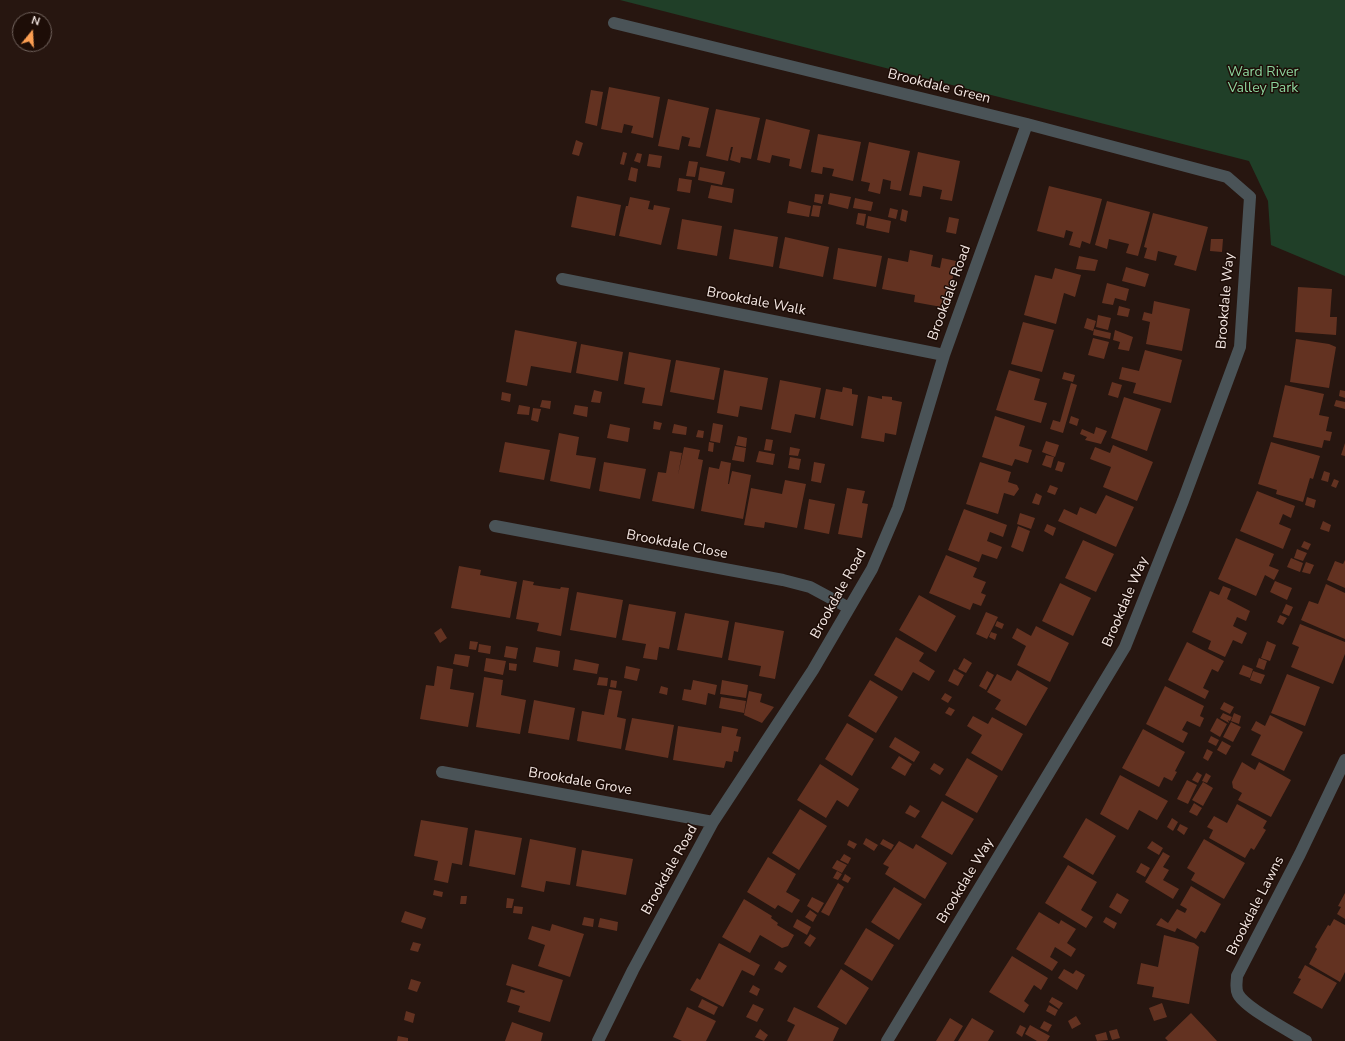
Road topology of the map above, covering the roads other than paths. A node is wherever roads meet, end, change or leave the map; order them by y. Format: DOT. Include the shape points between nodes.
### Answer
graph roads {
  1 [pos="614,23"];
  2 [pos="1027,124"];
  3 [pos="1250,197"];
  4 [pos="562,279"];
  5 [pos="944,354"];
  6 [pos="495,526"];
  7 [pos="849,608"];
  8 [pos="1345,760"];
  9 [pos="442,772"];
  10 [pos="713,822"];
  11 [pos="598,1041"];
  12 [pos="887,1041"];
  13 [pos="1306,1041"];
  1 -- 2 [label="street, Brookdale Green"];
  2 -- 3 [label="street, Brookdale Green" via="1227,177"];
  2 -- 5 [label="street, Brookdale Road"];
  3 -- 12 [label="street, Brookdale Way" via="1240,347 1125,647"];
  4 -- 5 [label="street, Brookdale Walk"];
  5 -- 7 [label="street, Brookdale Road" via="898,508 872,569"];
  6 -- 7 [label="street, Brookdale Close" via="784,580 810,587"];
  7 -- 10 [label="street, Brookdale Road" via="813,670"];
  8 -- 13 [label="street, Brookdale Lawns" via="1237,976 1238,994 1246,1003"];
  9 -- 10 [label="street, Brookdale Grove"];
  10 -- 11 [label="street, Brookdale Road" via="633,970"];
}
